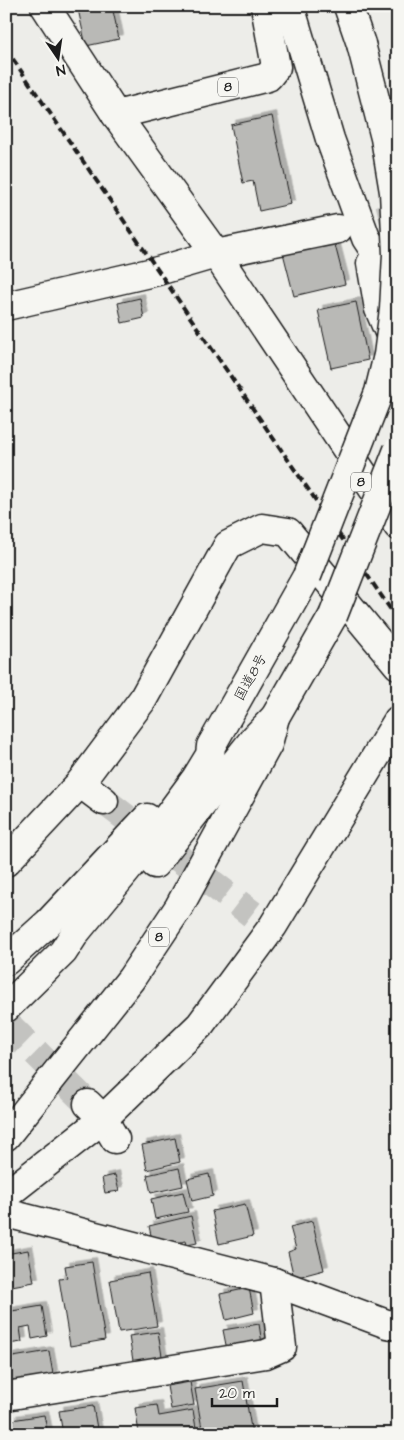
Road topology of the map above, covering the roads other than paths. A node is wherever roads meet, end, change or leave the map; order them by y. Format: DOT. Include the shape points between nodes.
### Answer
graph roads {
  1 [pos="45,6"];
  2 [pos="265,6"];
  3 [pos="290,6"];
  4 [pos="348,6"];
  5 [pos="116,115"];
  6 [pos="338,229"];
  7 [pos="366,238"];
  8 [pos="216,254"];
  9 [pos="398,297"];
  10 [pos="6,306"];
  11 [pos="398,355"];
  12 [pos="398,379"];
  13 [pos="398,450"];
  14 [pos="398,485"];
  15 [pos="398,526"];
  16 [pos="307,576"];
  17 [pos="333,616"];
  18 [pos="398,665"];
  19 [pos="275,717"];
  20 [pos="398,720"];
  21 [pos="211,746"];
  22 [pos="80,783"];
  23 [pos="104,801"];
  24 [pos="6,862"];
  25 [pos="63,952"];
  26 [pos="6,962"];
  27 [pos="6,1008"];
  28 [pos="6,1136"];
  29 [pos="6,1196"];
  30 [pos="6,1213"];
  31 [pos="274,1282"];
  32 [pos="398,1326"];
  33 [pos="6,1396"];
  1 -- 5 [label="main road"];
  2 -- 5 [label="main road, 8" via="276,67 268,78"];
  3 -- 7 [label="main road" via="330,139"];
  4 -- 16 [label="main road, bridge" via="385,138 394,192 397,254 394,309 379,392"];
  5 -- 8 [label="main road"];
  6 -- 8 [label="main road"];
  7 -- 9 [label="main road"];
  7 -- 11 [label="main road" via="379,309"];
  8 -- 10 [label="main road" via="158,271"];
  8 -- 15 [label="main road"];
  12 -- 16 [label="main road, 国道8号 / 8, bridge" via="386,418 347,514"];
  13 -- 17 [label="main road, 国道8号 / 8, bridge"];
  14 -- 17 [label="main road, bridge"];
  16 -- 21 [label="main road, 国道8号 / 8"];
  17 -- 19 [label="main road, 国道8号 / 8"];
  18 -- 22 [label="main road" via="288,532 262,528 228,545 143,699"];
  19 -- 25 [label="main road, 国道8号 / 8" via="253,740 138,885 87,938"];
  19 -- 28 [label="main road, 8" via="268,744 179,907 130,979"];
  20 -- 29 [label="main road" via="262,920 200,1025 102,1121"];
  21 -- 25 [label="main road, 国道8号 / 8" via="210,756 196,778"];
  21 -- 26 [label="main road, 8" via="201,752 173,789 48,924"];
  22 -- 23 [label="main road"];
  22 -- 24 [label="main road"];
  25 -- 27 [label="main road, 国道8号 / 8"];
  30 -- 31 [label="main road"];
  31 -- 32 [label="main road"];
  31 -- 33 [label="main road" via="282,1347 266,1354"];
}
